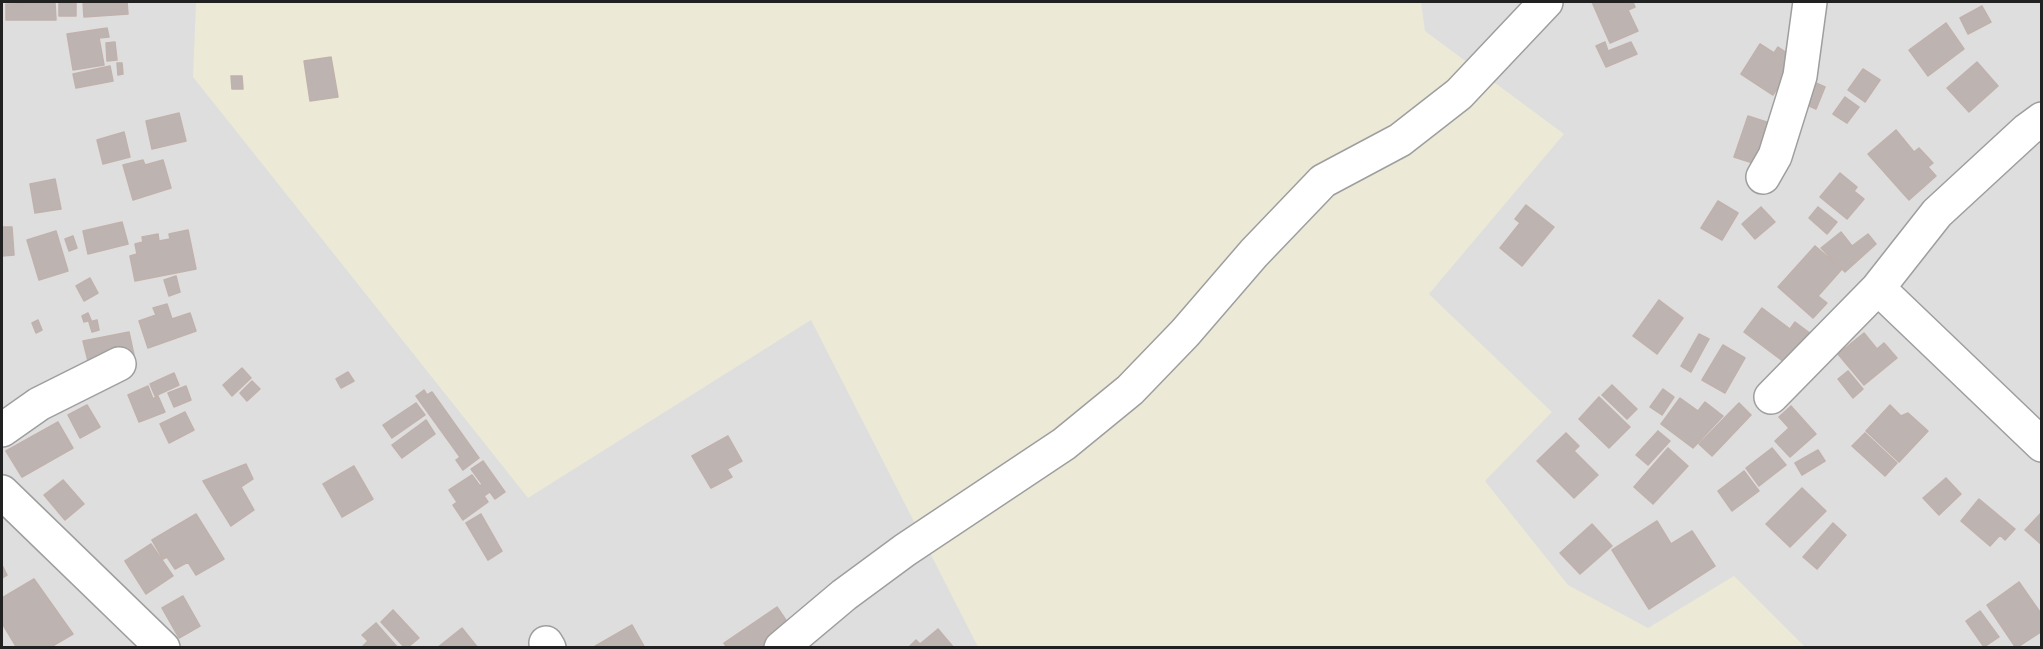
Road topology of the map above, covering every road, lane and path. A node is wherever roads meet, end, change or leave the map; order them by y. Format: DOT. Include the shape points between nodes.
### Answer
graph roads {
  1 [pos="1546,2"];
  2 [pos="1810,2"];
  3 [pos="2042,119"];
  4 [pos="1763,177"];
  5 [pos="1878,288"];
  6 [pos="119,364"];
  7 [pos="1771,397"];
  8 [pos="2,430"];
  9 [pos="2042,445"];
  10 [pos="2,492"];
  11 [pos="163,648"];
  12 [pos="781,648"];
  1 -- 12 [label="street" via="1459,94 1400,140 1323,181 1130,390 1064,444 844,595"];
  2 -- 4 [label="street" via="1800,76 1774,156"];
  3 -- 5 [label="street" via="1937,213"];
  5 -- 7 [label="street"];
  5 -- 9 [label="street"];
  6 -- 8 [label="street" via="39,404"];
  10 -- 11 [label="street"];
}
